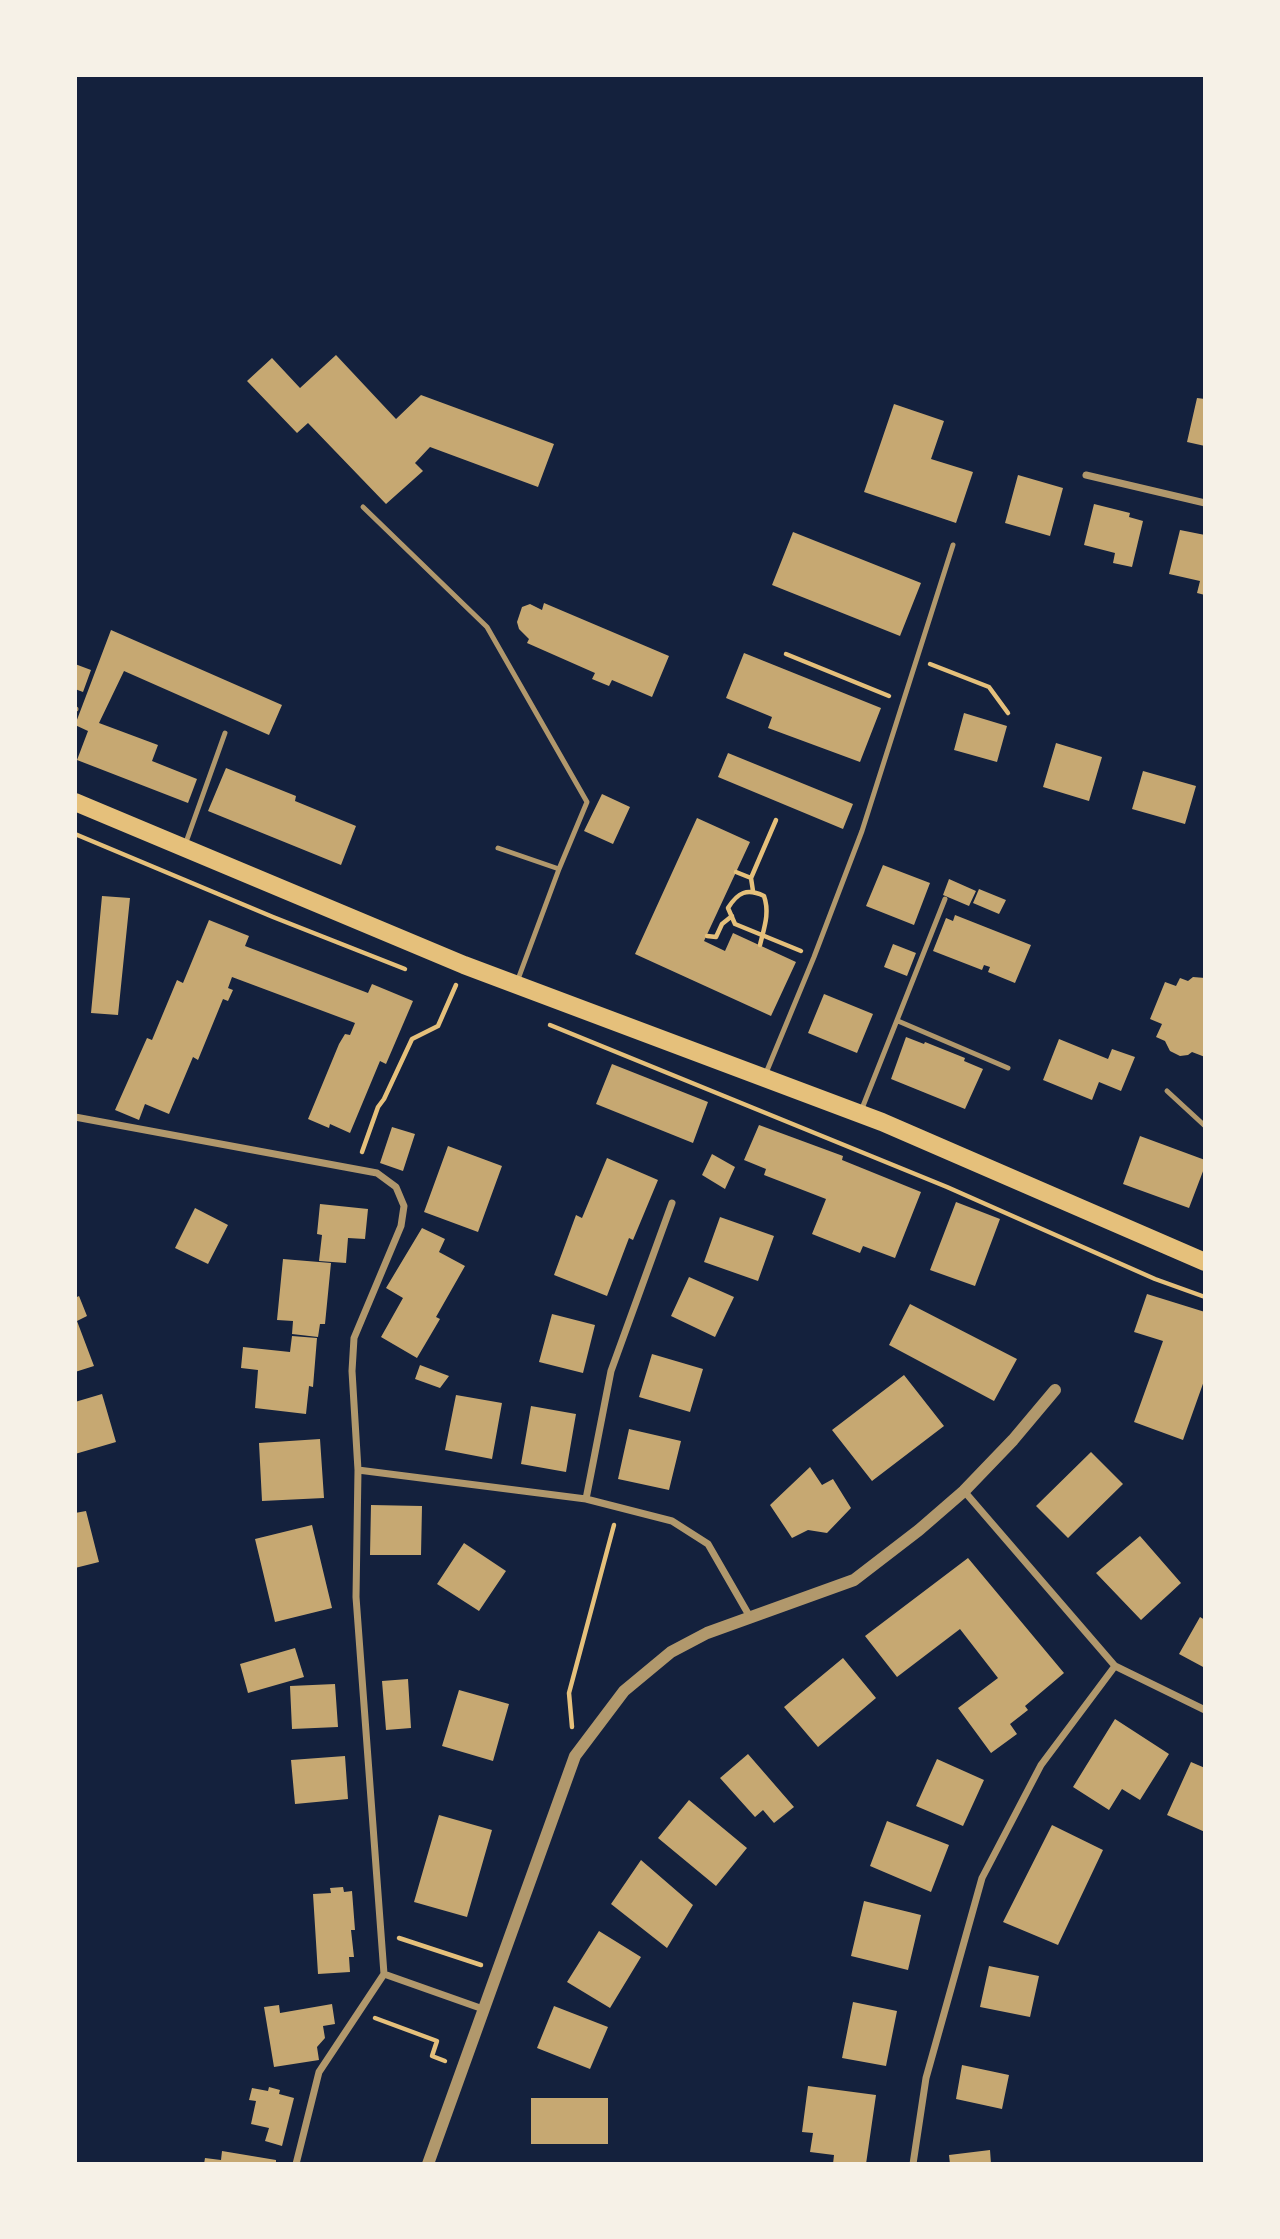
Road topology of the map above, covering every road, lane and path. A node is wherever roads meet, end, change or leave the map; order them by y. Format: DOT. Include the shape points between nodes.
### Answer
graph roads {
  1 [pos="1086,475"];
  2 [pos="1205,503"];
  3 [pos="363,507"];
  4 [pos="953,545"];
  5 [pos="786,654"];
  6 [pos="916,663"];
  7 [pos="903,701"];
  8 [pos="1009,713"];
  9 [pos="225,733"];
  10 [pos="75,802"];
  11 [pos="776,820"];
  12 [pos="75,834"];
  13 [pos="184,848"];
  14 [pos="498,848"];
  15 [pos="559,869"];
  16 [pos="736,872"];
  17 [pos="751,878"];
  18 [pos="753,891"];
  19 [pos="945,899"];
  20 [pos="732,916"];
  21 [pos="706,936"];
  22 [pos="762,936"];
  23 [pos="760,946"];
  24 [pos="814,957"];
  25 [pos="464,965"];
  26 [pos="410,971"];
  27 [pos="444,983"];
  28 [pos="516,985"];
  29 [pos="455,988"];
  30 [pos="467,992"];
  31 [pos="539,1021"];
  32 [pos="898,1021"];
  33 [pos="1008,1068"];
  34 [pos="764,1076"];
  35 [pos="1167,1091"];
  36 [pos="860,1113"];
  37 [pos="75,1117"];
  38 [pos="1205,1126"];
  39 [pos="356,1169"];
  40 [pos="672,1203"];
  41 [pos="1205,1262"];
  42 [pos="1205,1297"];
  43 [pos="1055,1390"];
  44 [pos="358,1470"];
  45 [pos="964,1491"];
  46 [pos="586,1499"];
  47 [pos="619,1508"];
  48 [pos="750,1618"];
  49 [pos="1115,1666"];
  50 [pos="1205,1710"];
  51 [pos="575,1756"];
  52 [pos="381,1932"];
  53 [pos="498,1972"];
  54 [pos="384,1973"];
  55 [pos="483,2009"];
  56 [pos="383,2022"];
  57 [pos="461,2070"];
  58 [pos="296,2164"];
  59 [pos="428,2164"];
  60 [pos="913,2164"];
  1 -- 2 [label="street"];
  3 -- 15 [label="lane" via="487,627 587,802"];
  4 -- 6 [label="lane"];
  5 -- 7 [label="path"];
  6 -- 7 [label="lane"];
  6 -- 8 [label="path" via="953,671 989,687"];
  7 -- 24 [label="lane" via="862,831"];
  9 -- 13 [label="lane"];
  10 -- 13 [label="main road"];
  11 -- 17 [label="path"];
  12 -- 26 [label="path"];
  13 -- 25 [label="main road"];
  14 -- 15 [label="lane"];
  15 -- 28 [label="lane"];
  16 -- 17 [label="path"];
  17 -- 18 [label="path"];
  18 -- 20 [label="path" via="734,900 729,908"];
  18 -- 22 [label="path" via="764,896 767,906"];
  19 -- 32 [label="lane"];
  20 -- 21 [label="path" via="716,937"];
  20 -- 22 [label="path" via="735,924"];
  22 -- 23 [label="path"];
  22 -- 24 [label="path"];
  24 -- 34 [label="lane"];
  25 -- 28 [label="main road"];
  25 -- 29 [label="path"];
  27 -- 29 [label="path"];
  28 -- 34 [label="main road"];
  29 -- 30 [label="path"];
  29 -- 39 [label="path" via="438,1026 412,1039 377,1107"];
  31 -- 42 [label="path"];
  32 -- 33 [label="lane"];
  32 -- 36 [label="lane"];
  34 -- 36 [label="main road"];
  35 -- 38 [label="lane"];
  36 -- 41 [label="main road"];
  37 -- 39 [label="street"];
  39 -- 44 [label="street" via="387,1180 396,1187 404,1206 401,1226 354,1338"];
  40 -- 46 [label="street" via="611,1371"];
  43 -- 45 [label="street"];
  44 -- 46 [label="street"];
  44 -- 52 [label="street" via="356,1597"];
  45 -- 48 [label="street" via="854,1580"];
  45 -- 49 [label="street"];
  46 -- 47 [label="street"];
  47 -- 48 [label="street" via="672,1521 708,1544"];
  47 -- 51 [label="path" via="569,1693"];
  48 -- 51 [label="street" via="706,1633 671,1652 624,1691"];
  49 -- 50 [label="street"];
  49 -- 60 [label="street" via="1041,1765 982,1878 926,2078"];
  51 -- 53 [label="street"];
  52 -- 53 [label="path"];
  52 -- 54 [label="street"];
  53 -- 55 [label="street"];
  54 -- 55 [label="street"];
  54 -- 58 [label="street" via="319,2072"];
  55 -- 57 [label="street"];
  56 -- 57 [label="path" via="437,2041 432,2056"];
  57 -- 59 [label="street"];
}
